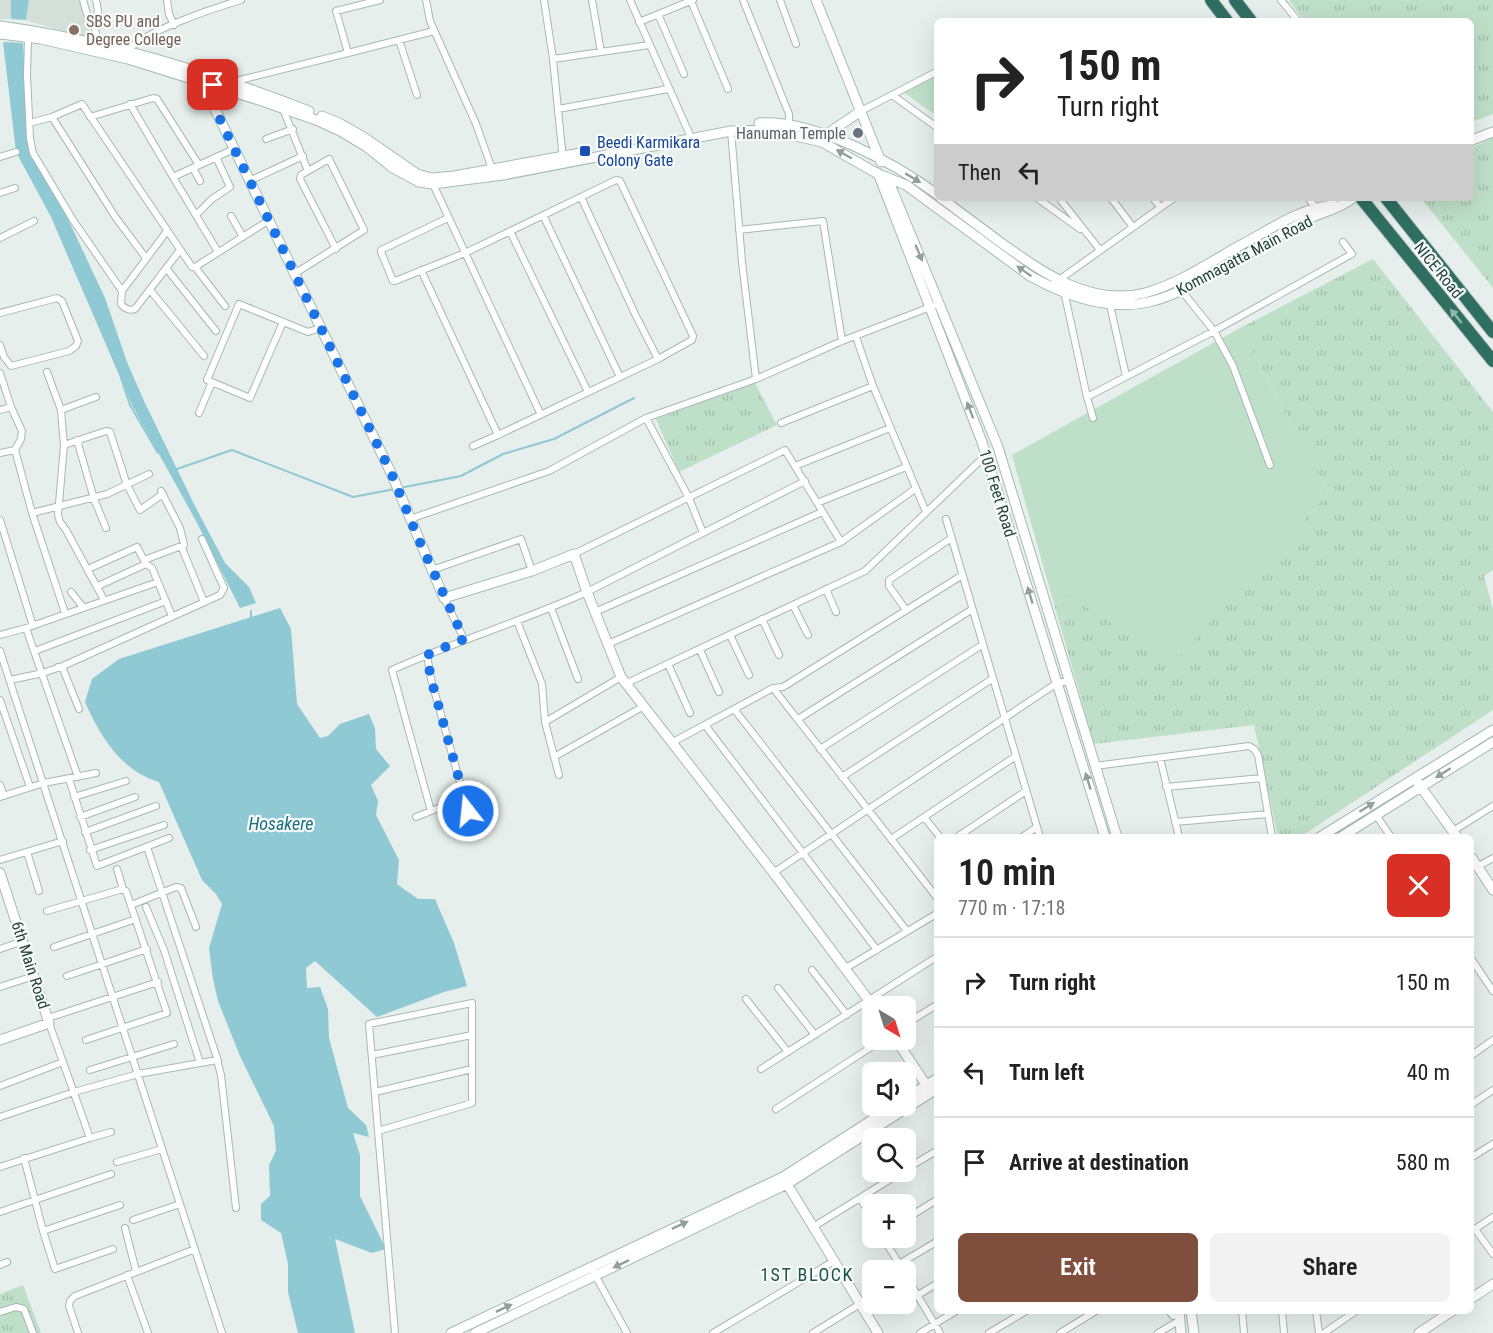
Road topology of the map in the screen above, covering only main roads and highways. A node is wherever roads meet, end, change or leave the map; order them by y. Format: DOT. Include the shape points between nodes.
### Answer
graph roads {
  1 [pos="816,0"];
  2 [pos="1211,0"];
  3 [pos="1235,0"];
  4 [pos="1225,18"];
  5 [pos="1249,18"];
  6 [pos="0,26"];
  7 [pos="0,34"];
  8 [pos="27,35"];
  9 [pos="213,85"];
  10 [pos="861,111"];
  11 [pos="1493,132"];
  12 [pos="825,138"];
  13 [pos="1474,139"];
  14 [pos="876,158"];
  15 [pos="563,159"];
  16 [pos="883,176"];
  17 [pos="934,192"];
  18 [pos="945,201"];
  19 [pos="1349,201"];
  20 [pos="1363,201"];
  21 [pos="1388,201"];
  22 [pos="1052,283"];
  23 [pos="1064,289"];
  24 [pos="1493,332"];
  25 [pos="1493,362"];
  26 [pos="1493,730"];
  27 [pos="1493,742"];
  28 [pos="1415,778"];
  29 [pos="1421,787"];
  30 [pos="1105,834"];
  31 [pos="1116,834"];
  32 [pos="1325,834"];
  33 [pos="1346,834"];
  34 [pos="1455,834"];
  35 [pos="1474,863"];
  36 [pos="0,873"];
  37 [pos="1493,890"];
  38 [pos="866,996"];
  39 [pos="0,1040"];
  40 [pos="904,1050"];
  41 [pos="932,1088"];
  42 [pos="916,1094"];
  43 [pos="879,1116"];
  44 [pos="785,1181"];
  45 [pos="1493,1284"];
  46 [pos="1474,1297"];
  47 [pos="1177,1314"];
  48 [pos="1191,1314"];
  49 [pos="1448,1314"];
  50 [pos="451,1333"];
  51 [pos="475,1333"];
  52 [pos="878,1333"];
  53 [pos="1181,1333"];
  54 [pos="1194,1333"];
  55 [pos="1419,1333"];
  1 -- 10 [label="main road, 100 Feet Road"];
  2 -- 4 [label="highway"];
  3 -- 5 [label="highway"];
  6 -- 8 [label="main road"];
  7 -- 8 [label="main road, Kommagatta Main Road"];
  8 -- 9 [label="main road, Kommagatta Main Road" via="128,58"];
  8 -- 15 [label="main road, Kommagatta Main Road" via="127,51 235,84 339,123 417,174 432,178"];
  9 -- 15 [label="main road, Kommagatta Main Road" via="340,131 419,182 433,184 502,175"];
  9 -- 38 [label="main road" via="215,109 392,475 444,598 574,554 624,680"];
  10 -- 12 [label="main road"];
  10 -- 14 [label="main road, 100 Feet Road"];
  11 -- 13 [label="main road"];
  12 -- 14 [label="main road, Kommagatta Main Road"];
  12 -- 15 [label="main road, Kommagatta Main Road" via="765,129"];
  12 -- 15 [label="main road, Kommagatta Main Road" via="789,125 764,123 689,133"];
  16 -- 12 [label="main road, Kommagatta Main Road, one-way"];
  14 -- 16 [label="main road, 100 Feet Road"];
  14 -- 17 [label="main road, Kommagatta Main Road, one-way"];
  22 -- 16 [label="main road, Kommagatta Main Road, one-way" via="1030,276 906,185"];
  30 -- 16 [label="main road, 100 Feet Road, one-way" via="986,455"];
  16 -- 31 [label="main road, 100 Feet Road, one-way" via="940,302 998,447"];
  18 -- 22 [label="main road, Kommagatta Main Road"];
  19 -- 23 [label="main road, Kommagatta Main Road" via="1306,210 1175,281 1145,293 1112,296"];
  19 -- 23 [label="main road, Kommagatta Main Road" via="1181,290 1149,302 1110,305"];
  25 -- 20 [label="highway, NICE Road, one-way"];
  21 -- 24 [label="highway, NICE Road"];
  22 -- 23 [label="main road, Kommagatta Main Road"];
  26 -- 28 [label="main road"];
  27 -- 29 [label="main road, one-way"];
  28 -- 29 [label="main road"];
  32 -- 28 [label="main road, one-way"];
  29 -- 33 [label="main road"];
  29 -- 34 [label="main road"];
  35 -- 37 [label="main road"];
  36 -- 39 [label="main road, 6th Main Road" via="48,1020"];
  40 -- 41 [label="main road"];
  41 -- 42 [label="main road"];
  41 -- 44 [label="main road"];
  43 -- 44 [label="main road"];
  50 -- 44 [label="main road, one-way"];
  44 -- 51 [label="main road, one-way"];
  44 -- 52 [label="main road"];
  45 -- 46 [label="main road"];
  47 -- 53 [label="main road"];
  48 -- 54 [label="main road"];
  49 -- 55 [label="main road"];
}
